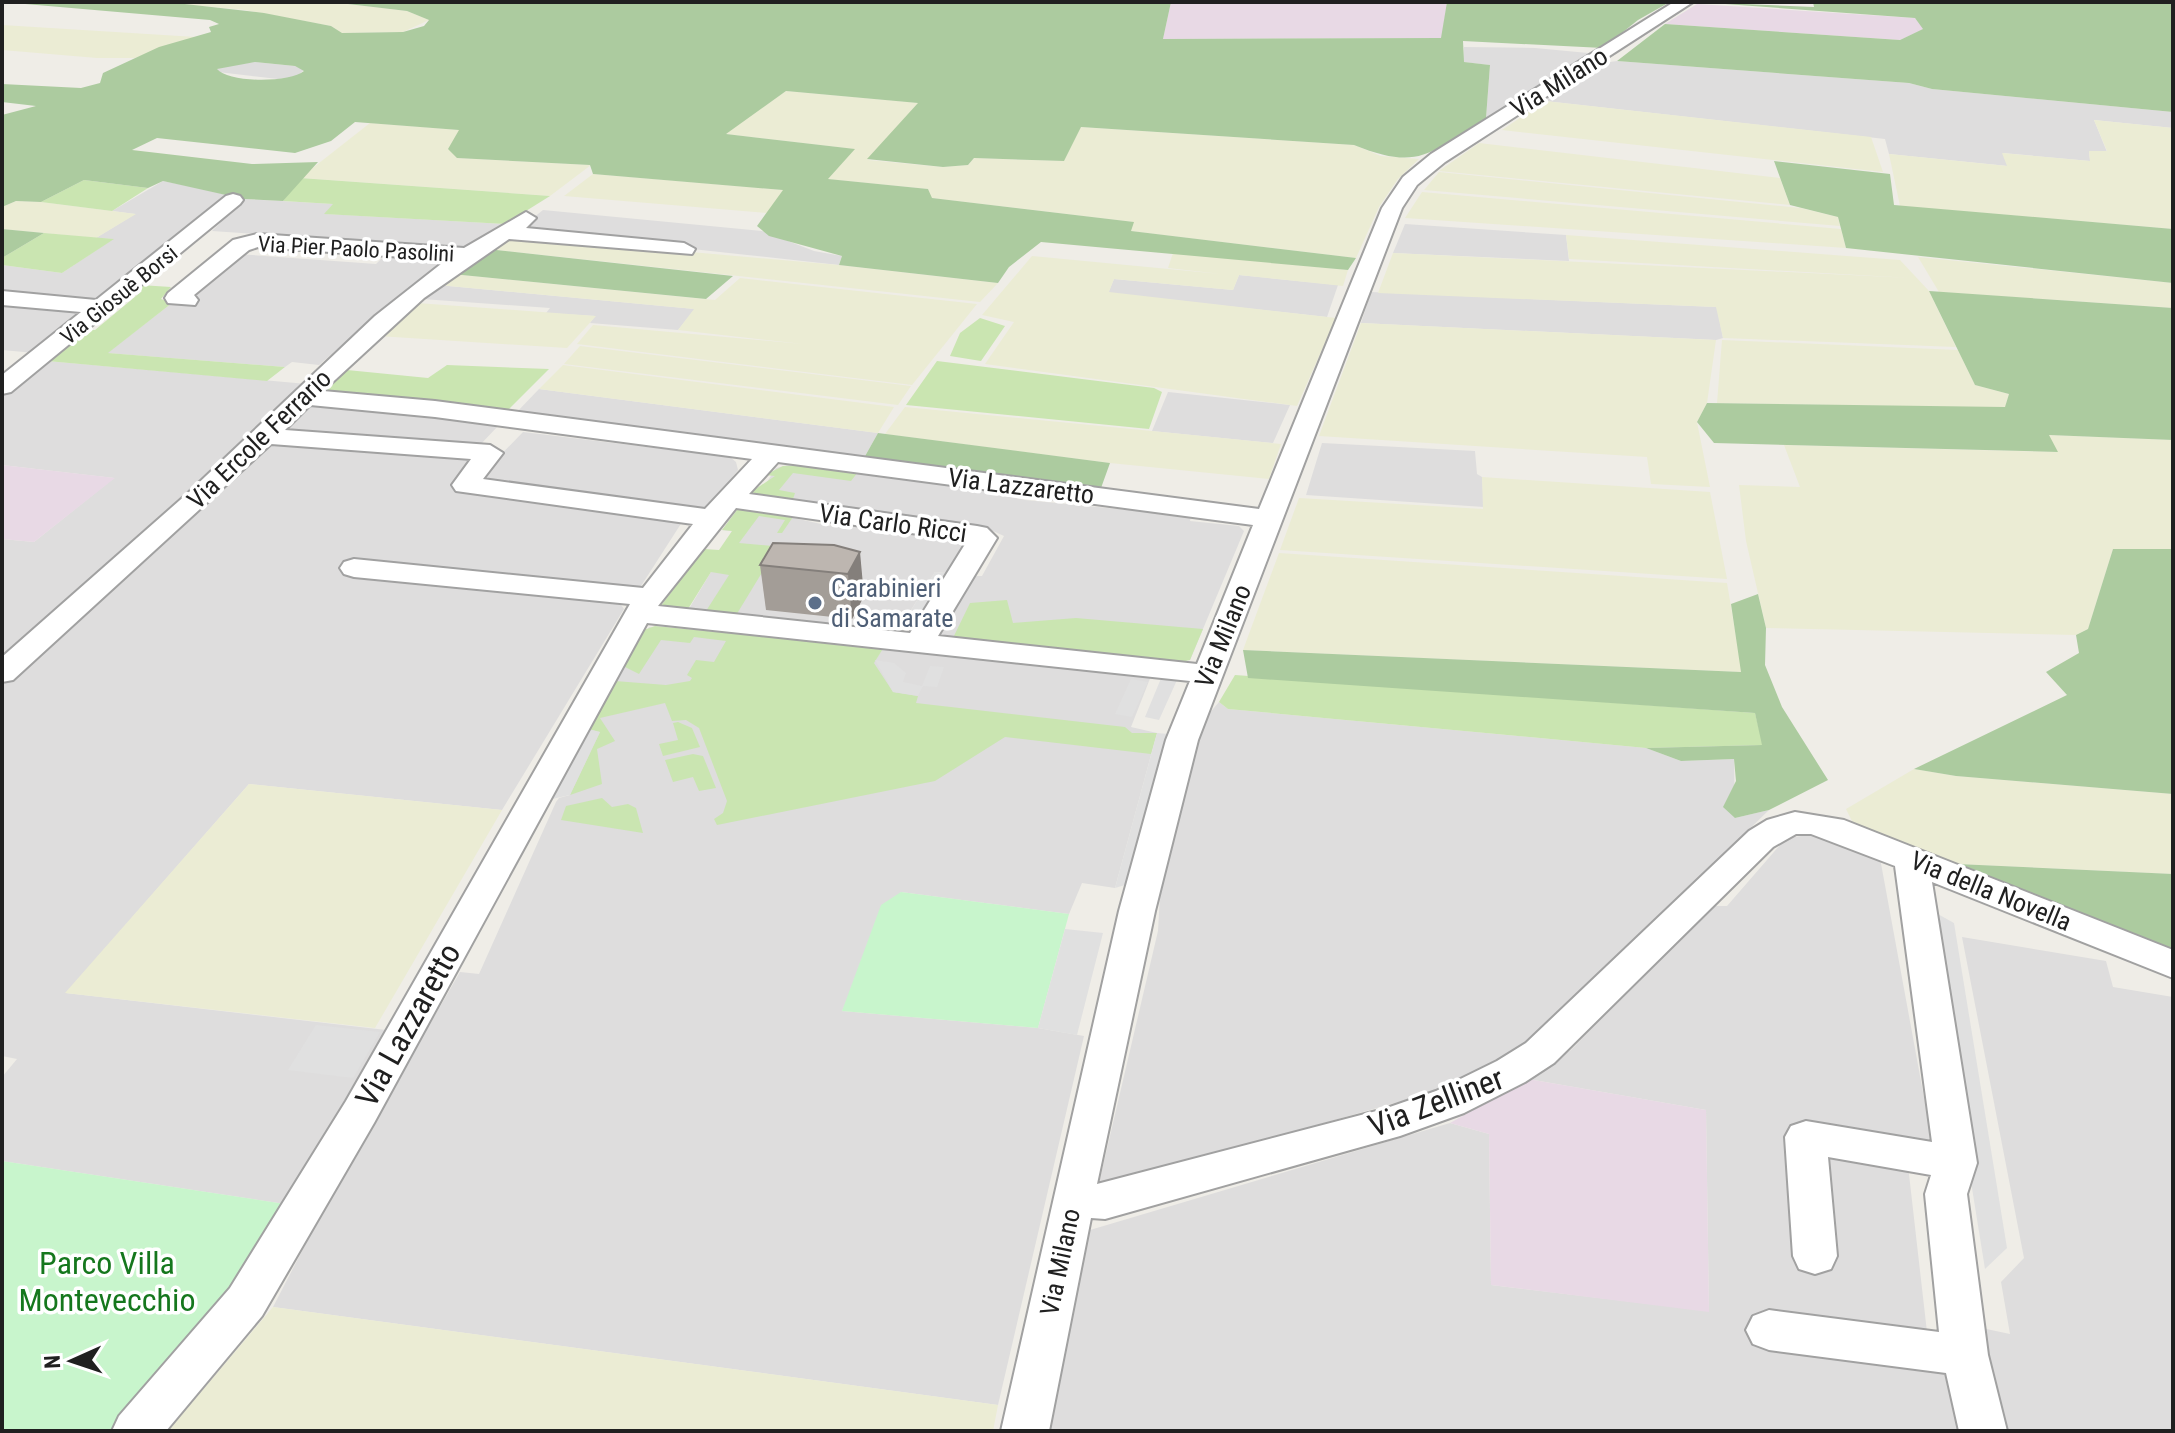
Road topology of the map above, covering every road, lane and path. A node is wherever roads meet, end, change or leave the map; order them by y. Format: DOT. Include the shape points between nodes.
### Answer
graph roads {
  1 [pos="1685,2"];
  2 [pos="233,200"];
  3 [pos="684,249"];
  4 [pos="469,255"];
  5 [pos="145,274"];
  6 [pos="2,298"];
  7 [pos="103,307"];
  8 [pos="2,355"];
  9 [pos="42,358"];
  10 [pos="2,387"];
  11 [pos="308,397"];
  12 [pos="516,420"];
  13 [pos="266,436"];
  14 [pos="490,453"];
  15 [pos="771,454"];
  16 [pos="720,509"];
  17 [pos="1270,519"];
  18 [pos="354,568"];
  19 [pos="643,605"];
  20 [pos="918,644"];
  21 [pos="2,673"];
  22 [pos="1207,674"];
  23 [pos="1807,821"];
  24 [pos="1911,857"];
  25 [pos="2173,965"];
  26 [pos="1956,1163"];
  27 [pos="1073,1199"];
  28 [pos="1815,1256"];
  29 [pos="1769,1330"];
  30 [pos="1965,1355"];
  31 [pos="136,1431"];
  32 [pos="1025,1431"];
  33 [pos="1983,1431"];
  1 -- 17 [label="street, Via Milano" via="1449,150 1404,190 1387,220"];
  2 -- 5 [label="street, Via Giosuè Borsi"];
  3 -- 4 [label="street, Via Ercole Ferrario" via="516,225"];
  4 -- 5 [label="street, Via Pier Paolo Pasolini" via="257,240 241,245 195,286"];
  4 -- 11 [label="street, Via Ercole Ferrario" via="402,307"];
  5 -- 7 [label="street, Via Giosuè Borsi"];
  6 -- 7 [label="street"];
  7 -- 9 [label="street, Via Giosuè Borsi"];
  8 -- 9 [label="street"];
  9 -- 10 [label="street, Via Giosuè Borsi"];
  11 -- 12 [label="street, Via Lazzaretto"];
  11 -- 13 [label="street, Via Ercole Ferrario"];
  12 -- 14 [label="street"];
  12 -- 15 [label="street, Via Lazzaretto"];
  13 -- 14 [label="street"];
  13 -- 21 [label="street, Via Ercole Ferrario"];
  14 -- 16 [label="street" via="465,485"];
  15 -- 16 [label="street, Via Lazzaretto"];
  15 -- 17 [label="street, Via Lazzaretto"];
  16 -- 19 [label="street, Via Lazzaretto"];
  16 -- 20 [label="street, Via Carlo Ricci" via="983,538"];
  17 -- 22 [label="street, Via Milano"];
  18 -- 19 [label="street"];
  19 -- 20 [label="street"];
  19 -- 31 [label="street, Via Lazzaretto" via="360,1112 246,1302"];
  20 -- 22 [label="street"];
  22 -- 27 [label="street, Via Milano" via="1159,821"];
  23 -- 24 [label="street, Via della Novella"];
  23 -- 27 [label="street, Via Zelliner" via="1784,824 1761,839 1540,1053 1501,1080 1452,1103 1343,1137 1105,1202"];
  24 -- 25 [label="street, Via della Novella"];
  24 -- 26 [label="street"];
  26 -- 28 [label="street" via="1806,1137"];
  26 -- 30 [label="street" via="1946,1194"];
  27 -- 32 [label="street, Via Milano"];
  29 -- 30 [label="street"];
  30 -- 33 [label="street"];
}
